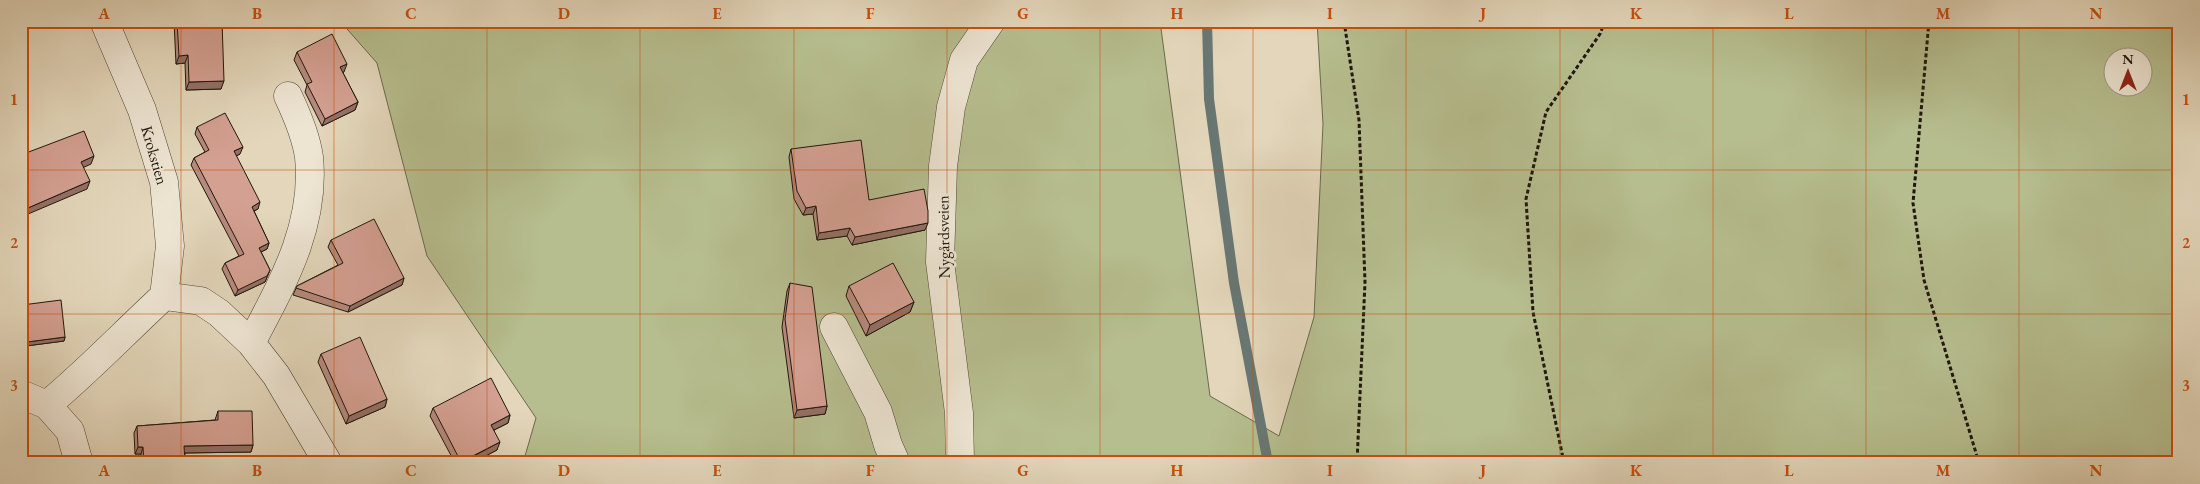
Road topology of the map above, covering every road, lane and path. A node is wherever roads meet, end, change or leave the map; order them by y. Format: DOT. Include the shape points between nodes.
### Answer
graph roads {
  1 [pos="104,21"];
  2 [pos="991,21"];
  3 [pos="1344,21"];
  4 [pos="1605,21"];
  5 [pos="1930,21"];
  6 [pos="288,96"];
  7 [pos="164,296"];
  8 [pos="834,327"];
  9 [pos="251,343"];
  10 [pos="21,394"];
  11 [pos="48,405"];
  12 [pos="79,463"];
  13 [pos="328,463"];
  14 [pos="896,463"];
  15 [pos="960,463"];
  16 [pos="1356,463"];
  17 [pos="1564,463"];
  18 [pos="1979,463"];
  1 -- 7 [label="street, Krokstien" via="142,110 164,182 170,246"];
  2 -- 15 [label="street, Nygårdsveien" via="964,60 951,107 943,166 940,262 959,413"];
  3 -- 16 [label="path" via="1359,120 1365,282"];
  4 -- 17 [label="path" via="1600,34 1546,112 1526,199 1532,312"];
  5 -- 18 [label="path" via="1913,203 1924,280"];
  6 -- 9 [label="street" via="301,126 309,157 308,205 294,259"];
  7 -- 9 [label="street" via="200,301"];
  7 -- 11 [label="street"];
  8 -- 14 [label="street" via="878,412"];
  9 -- 13 [label="street" via="276,375"];
  10 -- 11 [label="street"];
  11 -- 12 [label="street" via="70,432"];
}
